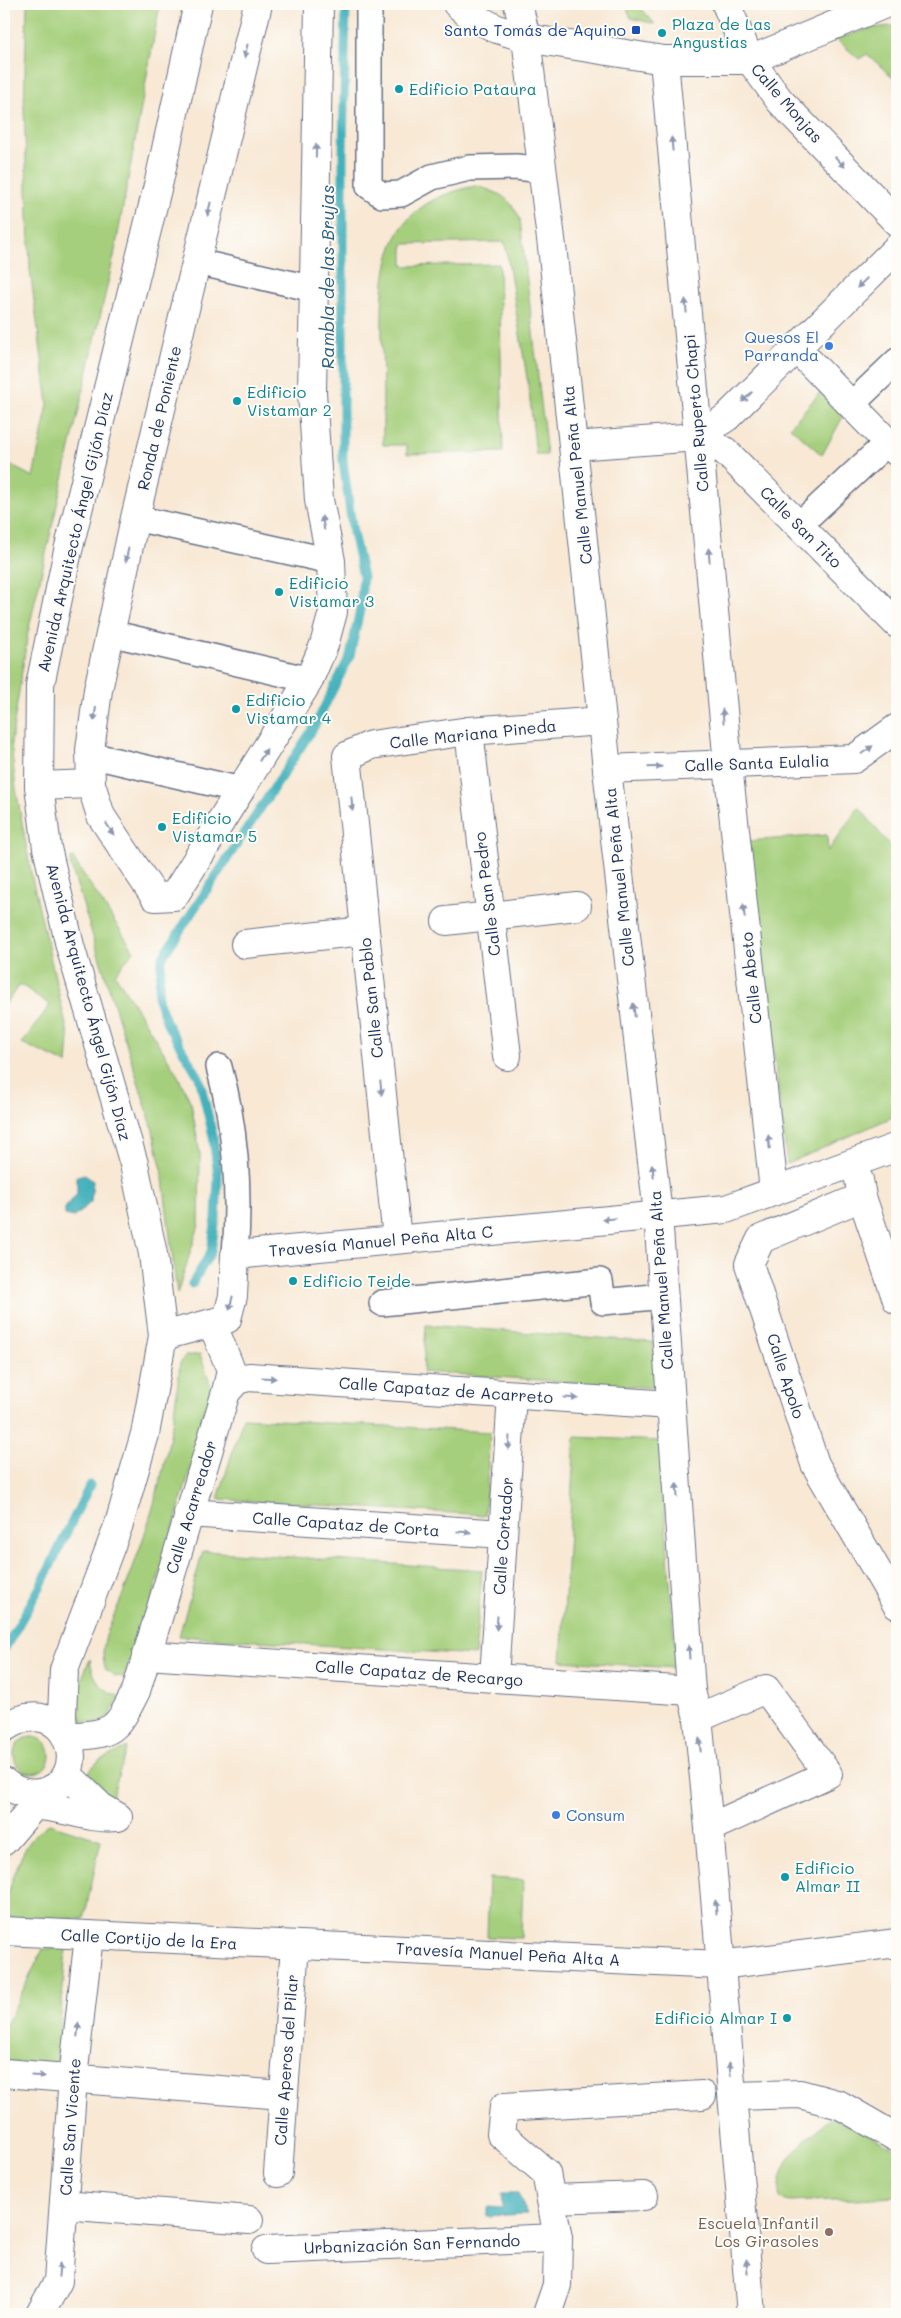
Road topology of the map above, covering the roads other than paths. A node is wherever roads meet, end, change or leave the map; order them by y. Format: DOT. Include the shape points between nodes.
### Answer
graph roads {
  1 [pos="198,4"];
  2 [pos="258,4"];
  3 [pos="318,4"];
  4 [pos="369,4"];
  5 [pos="457,4"];
  6 [pos="518,4"];
  7 [pos="726,4"];
  8 [pos="885,4"];
  9 [pos="526,38"];
  10 [pos="664,60"];
  11 [pos="750,60"];
  12 [pos="543,170"];
  13 [pos="897,222"];
  14 [pos="897,248"];
  15 [pos="196,262"];
  16 [pos="314,289"];
  17 [pos="796,348"];
  18 [pos="897,361"];
  19 [pos="851,405"];
  20 [pos="698,437"];
  21 [pos="574,446"];
  22 [pos="892,447"];
  23 [pos="135,518"];
  24 [pos="799,525"];
  25 [pos="331,560"];
  26 [pos="897,624"];
  27 [pos="110,633"];
  28 [pos="310,680"];
  29 [pos="602,722"];
  30 [pos="897,728"];
  31 [pos="469,731"];
  32 [pos="90,756"];
  33 [pos="347,756"];
  34 [pos="728,765"];
  35 [pos="606,769"];
  36 [pos="91,784"];
  37 [pos="39,786"];
  38 [pos="241,790"];
  39 [pos="577,906"];
  40 [pos="489,916"];
  41 [pos="446,921"];
  42 [pos="364,931"];
  43 [pos="245,944"];
  44 [pos="507,1056"];
  45 [pos="218,1067"];
  46 [pos="897,1147"];
  47 [pos="856,1162"];
  48 [pos="774,1191"];
  49 [pos="862,1197"];
  50 [pos="658,1214"];
  51 [pos="398,1239"];
  52 [pos="235,1255"];
  53 [pos="663,1296"];
  54 [pos="897,1300"];
  55 [pos="382,1303"];
  56 [pos="212,1323"];
  57 [pos="163,1336"];
  58 [pos="226,1392"];
  59 [pos="512,1394"];
  60 [pos="670,1405"];
  61 [pos="188,1513"];
  62 [pos="503,1534"];
  63 [pos="897,1605"];
  64 [pos="146,1655"];
  65 [pos="64,1670"];
  66 [pos="494,1678"];
  67 [pos="691,1690"];
  68 [pos="698,1718"];
  69 [pos="11,1723"];
  70 [pos="67,1750"];
  71 [pos="4,1782"];
  72 [pos="41,1799"];
  73 [pos="709,1828"];
  74 [pos="4,1840"];
  75 [pos="4,1931"];
  76 [pos="89,1936"];
  77 [pos="897,1943"];
  78 [pos="295,1946"];
  79 [pos="720,1965"];
  80 [pos="4,2073"];
  81 [pos="73,2078"];
  82 [pos="283,2095"];
  83 [pos="702,2095"];
  84 [pos="733,2096"];
  85 [pos="897,2138"];
  86 [pos="278,2173"];
  87 [pos="644,2196"];
  88 [pos="551,2199"];
  89 [pos="64,2206"];
  90 [pos="249,2220"];
  91 [pos="558,2238"];
  92 [pos="266,2250"];
  93 [pos="40,2314"];
  94 [pos="547,2314"];
  95 [pos="751,2314"];
  1 -- 37 [label="street, Avenida Arquitecto Ángel Gijón Díaz" via="159,181 61,583 40,685"];
  2 -- 15 [label="street, Ronda de Poniente, one-way"];
  16 -- 3 [label="street, one-way"];
  4 -- 12 [label="street" via="370,186 382,195 401,194 432,177 469,168"];
  5 -- 9 [label="street, Calle Monjas" via="497,29"];
  6 -- 9 [label="street, Calle Manuel Peña Alta"];
  7 -- 11 [label="street"];
  8 -- 11 [label="street"];
  9 -- 10 [label="street, Calle Monjas"];
  9 -- 12 [label="street, Calle Manuel Peña Alta"];
  10 -- 11 [label="street, Calle Monjas"];
  20 -- 10 [label="street, Calle Ruperto Chapi, one-way"];
  11 -- 13 [label="street, Calle Monjas, one-way" via="780,101"];
  12 -- 21 [label="street, Calle Manuel Peña Alta"];
  14 -- 17 [label="street, one-way"];
  15 -- 16 [label="street"];
  15 -- 23 [label="street, Ronda de Poniente"];
  25 -- 16 [label="street, one-way" via="319,500 312,392"];
  17 -- 19 [label="street"];
  17 -- 20 [label="street, one-way" via="727,417"];
  18 -- 19 [label="street"];
  19 -- 22 [label="street"];
  20 -- 21 [label="street"];
  20 -- 24 [label="street, Calle San Tito" via="725,451"];
  34 -- 20 [label="street, Calle Ruperto Chapi, one-way"];
  21 -- 29 [label="street, Calle Manuel Peña Alta"];
  22 -- 24 [label="street"];
  23 -- 25 [label="street"];
  23 -- 27 [label="street, Ronda de Poniente, one-way"];
  24 -- 26 [label="street, Calle San Tito"];
  25 -- 28 [label="street" via="333,612"];
  27 -- 28 [label="street"];
  27 -- 32 [label="street, Ronda de Poniente, one-way" via="98,690"];
  38 -- 28 [label="street, one-way"];
  29 -- 31 [label="street, Calle Mariana Pineda"];
  29 -- 35 [label="street, Calle Manuel Peña Alta"];
  34 -- 30 [label="street, Calle Santa Eulalia, one-way" via="854,760"];
  31 -- 33 [label="street, Calle Mariana Pineda" via="371,745"];
  31 -- 40 [label="street, Calle San Pedro"];
  32 -- 36 [label="street, Ronda de Poniente"];
  32 -- 38 [label="street"];
  33 -- 42 [label="street, Calle San Pablo, one-way"];
  35 -- 34 [label="street, Calle Santa Eulalia, one-way"];
  48 -- 34 [label="street, Calle Abeto, one-way"];
  50 -- 35 [label="street, Calle Manuel Peña Alta, one-way"];
  36 -- 37 [label="street"];
  36 -- 38 [label="street, Ronda de Poniente, one-way" via="101,816 155,897 174,896"];
  37 -- 57 [label="street, Avenida Arquitecto Ángel Gijón Díaz" via="47,848 70,946 134,1164 153,1254"];
  39 -- 40 [label="street"];
  40 -- 41 [label="street"];
  40 -- 44 [label="street, Calle San Pedro"];
  42 -- 43 [label="street"];
  42 -- 51 [label="street, Calle San Pablo, one-way"];
  45 -- 52 [label="street" via="234,1142"];
  46 -- 47 [label="street, Travesía Manuel Peña Alta C"];
  47 -- 48 [label="street, Travesía Manuel Peña Alta C"];
  47 -- 49 [label="street"];
  48 -- 50 [label="street, Travesía Manuel Peña Alta C" via="726,1209"];
  49 -- 54 [label="street"];
  49 -- 63 [label="street, Calle Apolo" via="761,1239 749,1264 815,1464"];
  50 -- 51 [label="street, Travesía Manuel Peña Alta C, one-way"];
  50 -- 53 [label="street, Calle Manuel Peña Alta"];
  51 -- 52 [label="street, Travesía Manuel Peña Alta C"];
  52 -- 56 [label="street, one-way" via="233,1296 227,1319"];
  53 -- 55 [label="street" via="603,1302 600,1281"];
  53 -- 60 [label="street, Calle Manuel Peña Alta"];
  56 -- 57 [label="street"];
  56 -- 58 [label="street, Calle Acarreador" via="230,1370"];
  57 -- 65 [label="street, Avenida Arquitecto Ángel Gijón Díaz" via="146,1434 119,1524"];
  58 -- 59 [label="street, Calle Capataz de Acarreto, one-way" via="237,1380 249,1377"];
  58 -- 61 [label="street, Calle Acarreador"];
  59 -- 60 [label="street, Calle Capataz de Acarreto, one-way"];
  59 -- 62 [label="street, Calle Cortador, one-way"];
  67 -- 60 [label="street, Calle Manuel Peña Alta, one-way"];
  61 -- 62 [label="street, Calle Capataz de Corta, one-way"];
  61 -- 64 [label="street, Calle Acarreador"];
  62 -- 66 [label="street, Calle Cortador, one-way"];
  64 -- 66 [label="street, Calle Capataz de Recargo"];
  64 -- 70 [label="street, Calle Acarreador" via="130,1727 108,1746"];
  65 -- 69 [label="street, Avenida Arquitecto Ángel Gijón Díaz" via="45,1693"];
  65 -- 70 [label="street, Avenida Arquitecto Ángel Gijón Díaz" via="62,1715"];
  66 -- 67 [label="street, Calle Capataz de Recargo"];
  67 -- 68 [label="street, Calle Manuel Peña Alta"];
  73 -- 68 [label="street, Calle Manuel Peña Alta, one-way"];
  68 -- 73 [label="street" via="766,1689 828,1774"];
  69 -- 70 [label="street, Avenida Arquitecto Ángel Gijón Díaz" via="34,1716 51,1720"];
  70 -- 72 [label="street" via="58,1785"];
  70 -- 72 [label="street" via="101,1807 121,1819 100,1819 51,1806"];
  71 -- 72 [label="street" via="12,1789"];
  72 -- 74 [label="street"];
  79 -- 73 [label="street, Calle Manuel Peña Alta, one-way"];
  75 -- 76 [label="street, Calle Cortijo de la Era"];
  76 -- 78 [label="street, Calle Cortijo de la Era"];
  81 -- 76 [label="street, Calle San Vicente, one-way"];
  77 -- 79 [label="street, Travesía Manuel Peña Alta A"];
  78 -- 79 [label="street, Travesía Manuel Peña Alta A"];
  78 -- 82 [label="street, Calle Aperos del Pilar"];
  84 -- 79 [label="street, Calle Manuel Peña Alta, one-way"];
  80 -- 81 [label="street, one-way"];
  81 -- 82 [label="street"];
  81 -- 89 [label="street, Calle San Vicente"];
  82 -- 86 [label="street, Calle Aperos del Pilar"];
  83 -- 88 [label="street" via="504,2107 501,2134 546,2173"];
  84 -- 85 [label="street" via="800,2094 840,2105"];
  95 -- 84 [label="street, Calle Manuel Peña Alta, one-way"];
  87 -- 88 [label="street"];
  88 -- 91 [label="street"];
  89 -- 90 [label="street"];
  93 -- 89 [label="street, Calle San Vicente, one-way" via="58,2282"];
  91 -- 92 [label="street, Urbanización San Fernando"];
  91 -- 94 [label="street" via="557,2284"];
}
